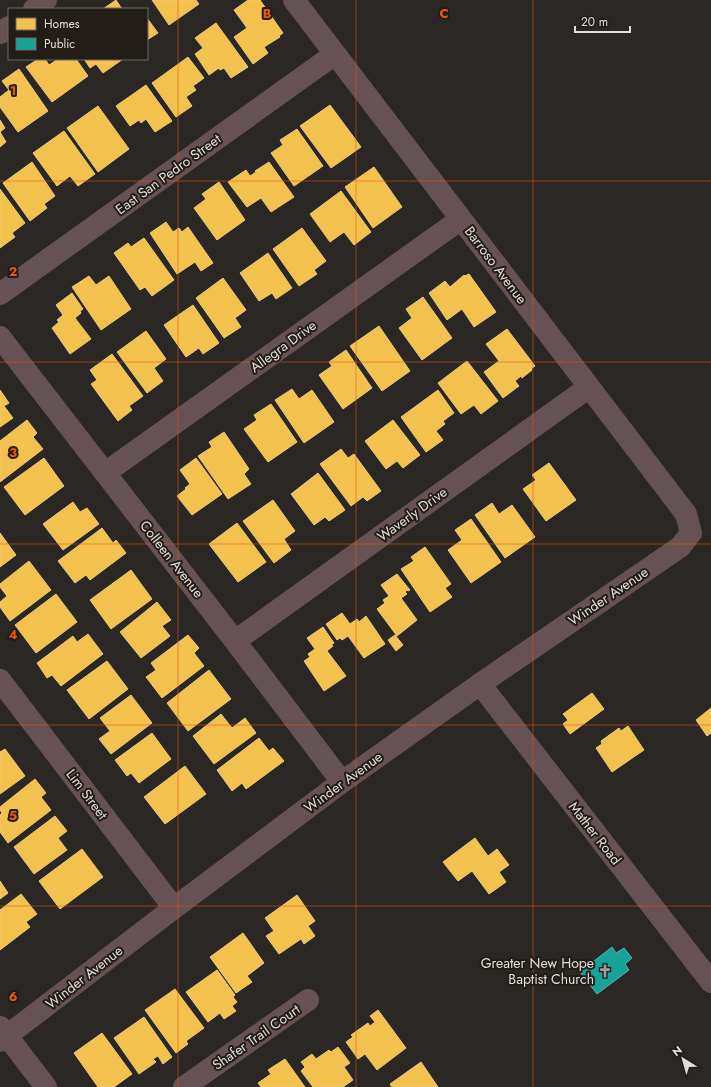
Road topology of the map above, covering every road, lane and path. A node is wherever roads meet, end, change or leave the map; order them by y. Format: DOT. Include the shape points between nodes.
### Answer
graph roads {
  1 [pos="46,0"];
  2 [pos="294,0"];
  3 [pos="35,8"];
  4 [pos="8,27"];
  5 [pos="0,33"];
  6 [pos="335,54"];
  7 [pos="461,219"];
  8 [pos="0,294"];
  9 [pos="0,337"];
  10 [pos="589,387"];
  11 [pos="105,473"];
  12 [pos="691,533"];
  13 [pos="235,641"];
  14 [pos="0,680"];
  15 [pos="480,684"];
  16 [pos="342,782"];
  17 [pos="174,908"];
  18 [pos="711,982"];
  19 [pos="308,1000"];
  20 [pos="2,1035"];
  21 [pos="46,1087"];
  22 [pos="184,1087"];
  1 -- 3 [label="street"];
  2 -- 6 [label="street, Barroso Avenue"];
  4 -- 5 [label="street"];
  6 -- 7 [label="street, Barroso Avenue"];
  6 -- 8 [label="street, East San Pedro Street"];
  7 -- 10 [label="street, Barroso Avenue"];
  7 -- 11 [label="street, Allegra Drive"];
  9 -- 11 [label="street, Colleen Avenue"];
  10 -- 12 [label="street, Barroso Avenue" via="686,514"];
  10 -- 13 [label="street, Waverly Drive"];
  11 -- 13 [label="street, Colleen Avenue"];
  12 -- 15 [label="street, Winder Avenue" via="680,547"];
  13 -- 16 [label="street, Colleen Avenue"];
  14 -- 17 [label="street, Lim Street"];
  15 -- 16 [label="street, Winder Avenue"];
  15 -- 18 [label="street, Mather Road"];
  16 -- 17 [label="street, Winder Avenue"];
  17 -- 20 [label="street, Winder Avenue"];
  19 -- 22 [label="street, Shafer Trail Court"];
  20 -- 21 [label="street"];
}
